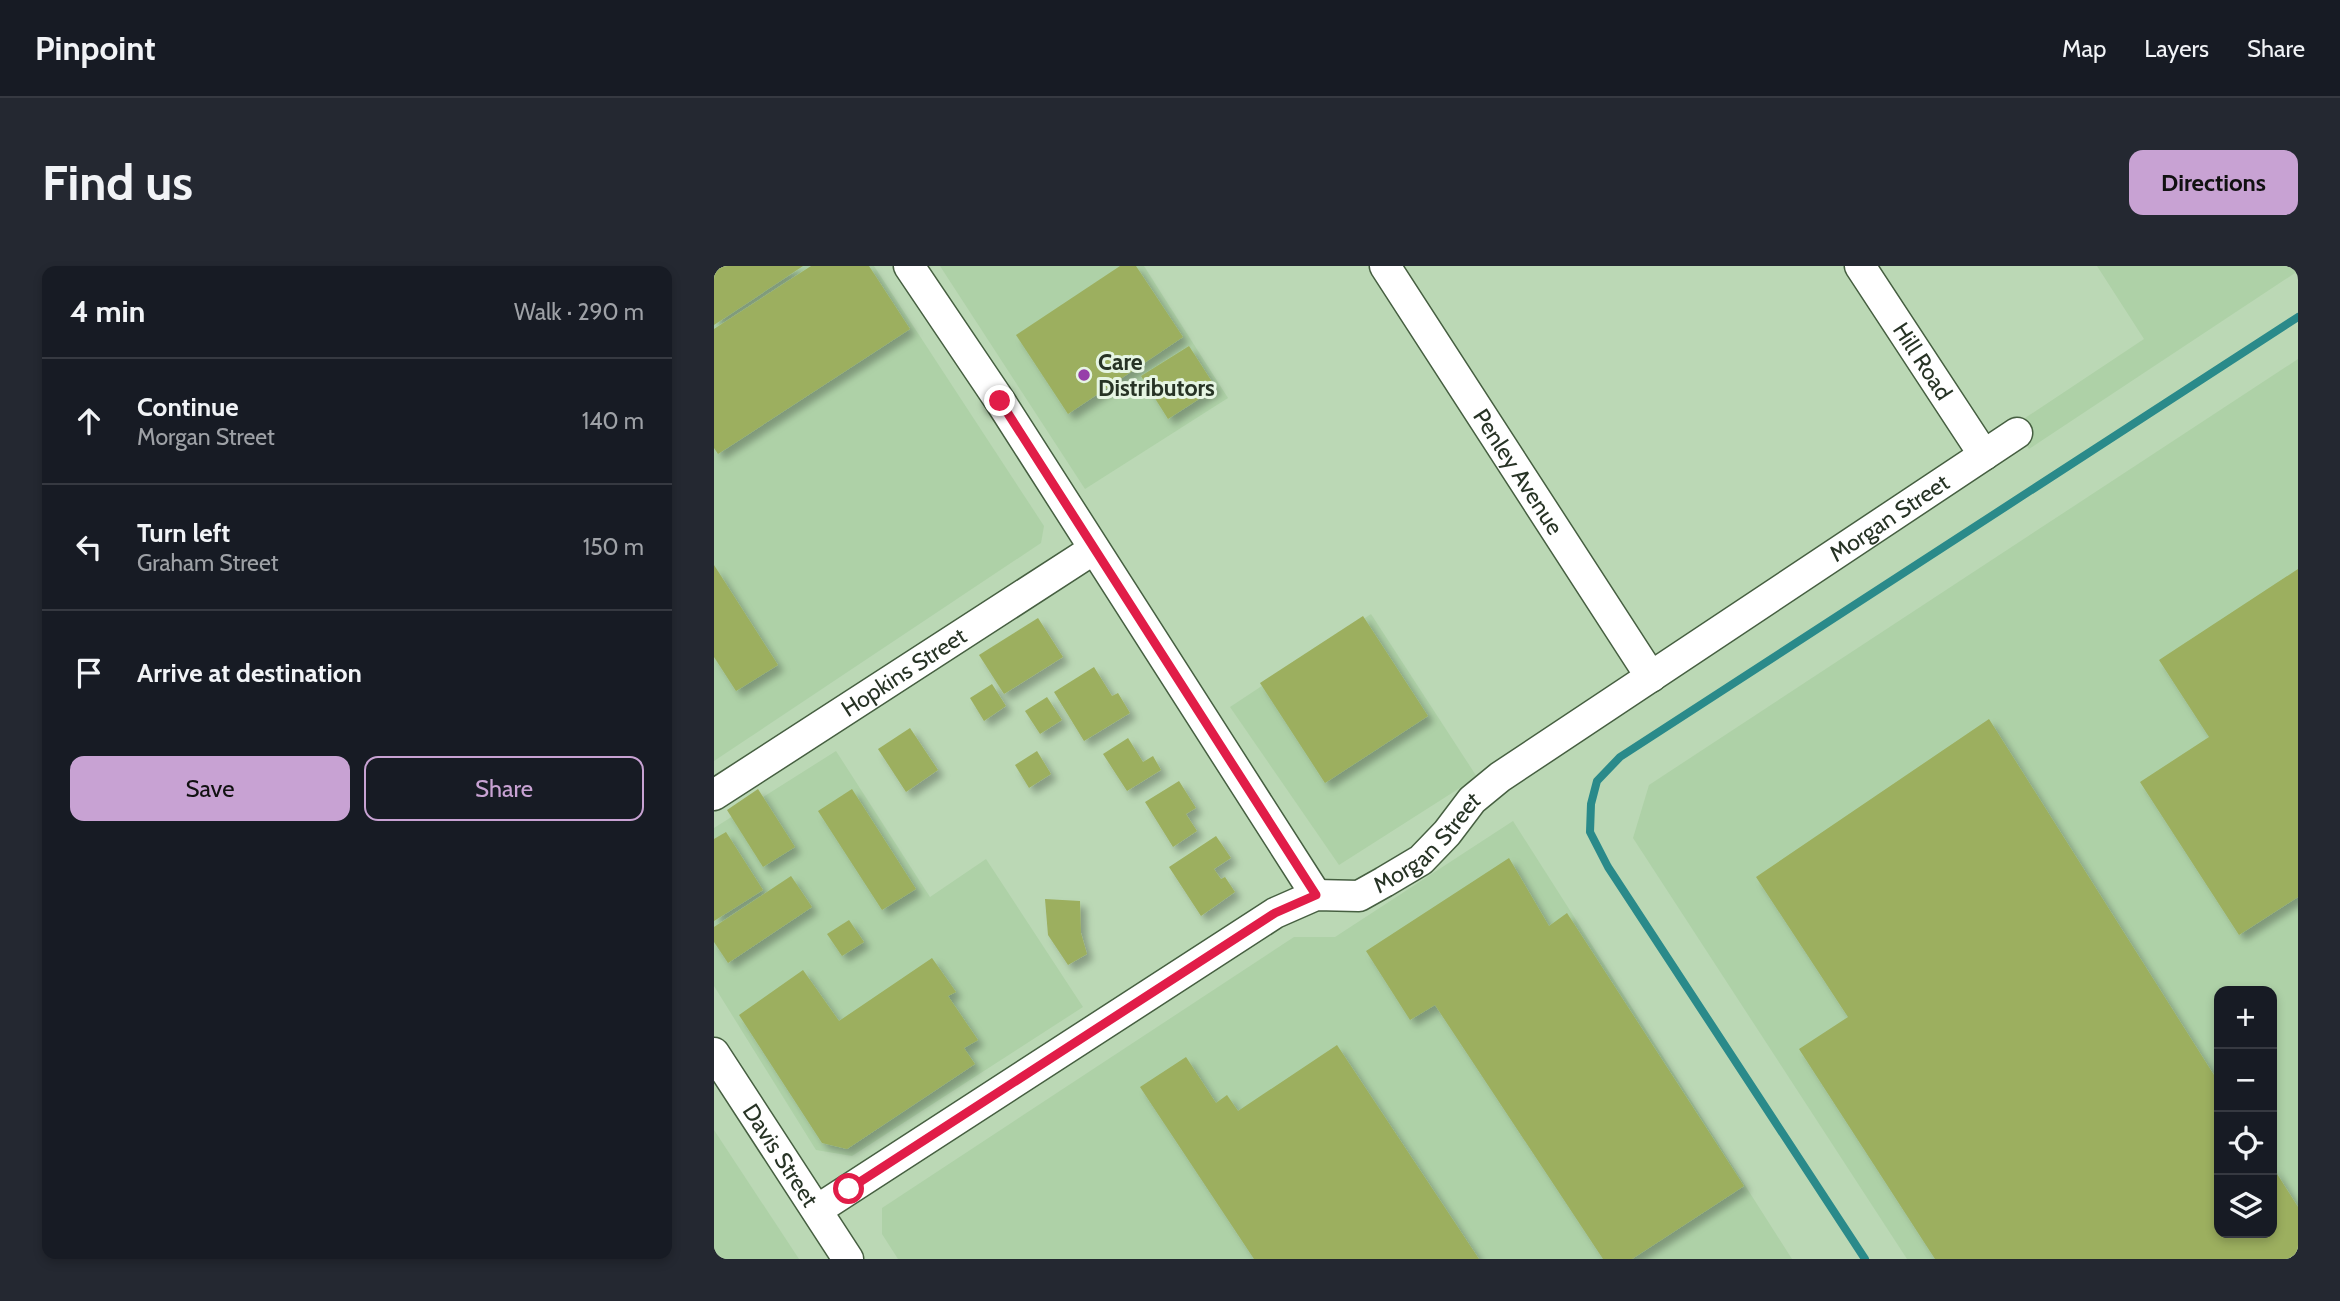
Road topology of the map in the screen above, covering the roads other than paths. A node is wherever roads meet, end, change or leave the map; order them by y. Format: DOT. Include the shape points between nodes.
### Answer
graph roads {
  1 [pos="909,266"];
  2 [pos="1385,266"];
  3 [pos="1860,266"];
  4 [pos="2018,433"];
  5 [pos="1984,455"];
  6 [pos="1094,549"];
  7 [pos="1651,677"];
  8 [pos="714,796"];
  9 [pos="1316,895"];
  10 [pos="714,1053"];
  11 [pos="817,1210"];
  12 [pos="848,1259"];
  1 -- 6 [label="street"];
  2 -- 7 [label="street, Penley Avenue"];
  3 -- 5 [label="street, Hill Road"];
  4 -- 5 [label="street, Morgan Street"];
  5 -- 7 [label="street, Morgan Street"];
  6 -- 8 [label="street, Hopkins Street"];
  6 -- 9 [label="street"];
  7 -- 9 [label="street, Morgan Street" via="1500,776 1472,800 1421,860 1359,895"];
  9 -- 11 [label="street, Morgan Street" via="1275,913"];
  10 -- 11 [label="street, Davis Street"];
  11 -- 12 [label="street, Davis Street"];
}
